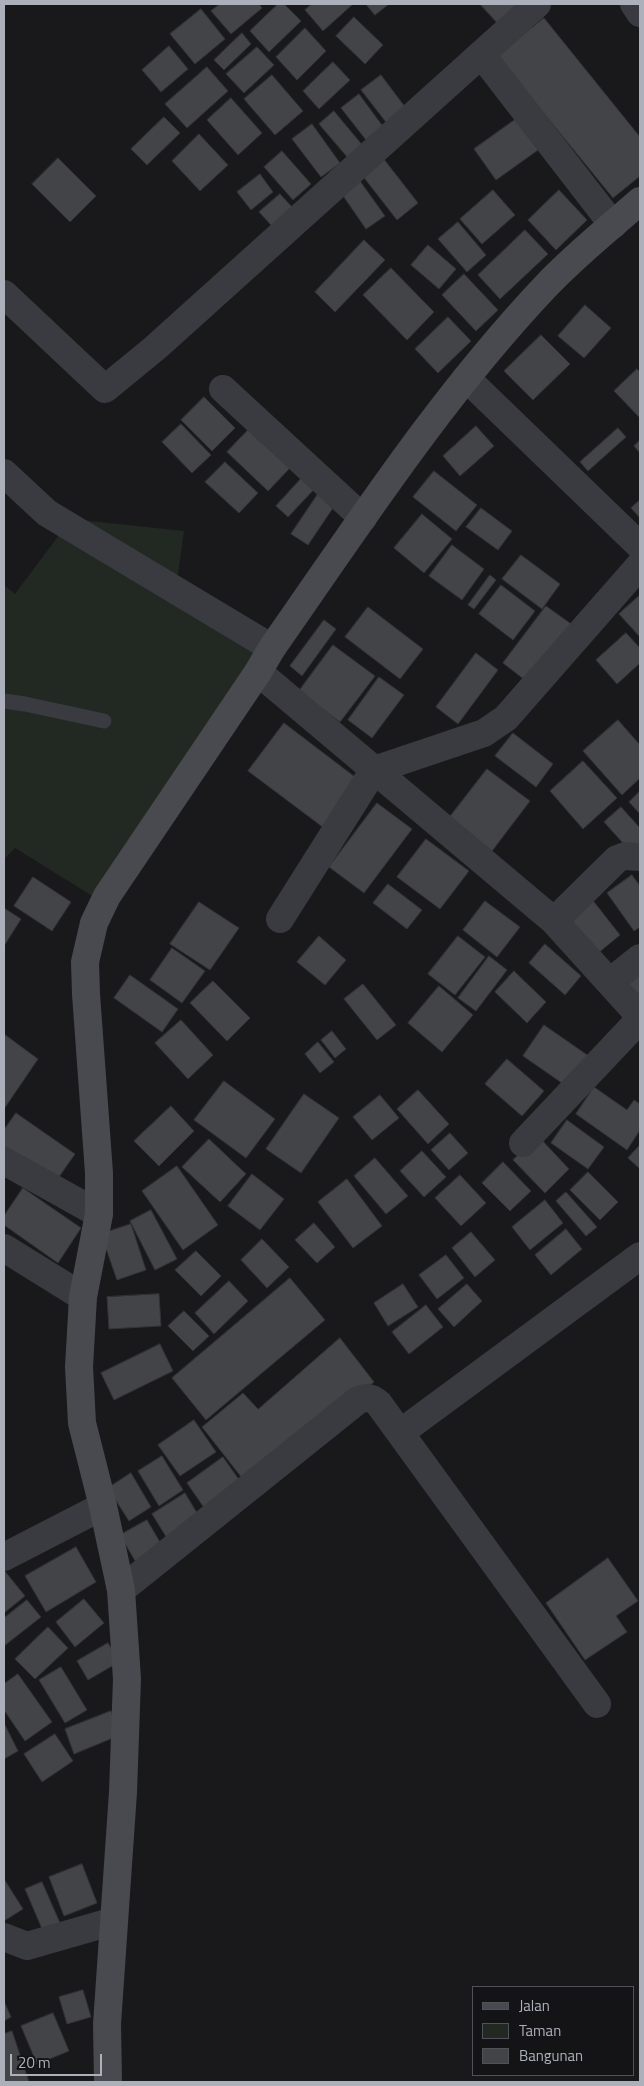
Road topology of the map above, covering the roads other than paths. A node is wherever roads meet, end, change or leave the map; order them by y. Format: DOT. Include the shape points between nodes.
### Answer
graph roads {
  1 [pos="537,4"];
  2 [pos="634,4"];
  3 [pos="640,13"];
  4 [pos="481,54"];
  5 [pos="640,201"];
  6 [pos="613,225"];
  7 [pos="4,294"];
  8 [pos="466,378"];
  9 [pos="223,389"];
  10 [pos="4,473"];
  11 [pos="363,518"];
  12 [pos="640,546"];
  13 [pos="640,565"];
  14 [pos="272,648"];
  15 [pos="258,672"];
  16 [pos="4,701"];
  17 [pos="104,721"];
  18 [pos="374,770"];
  19 [pos="640,856"];
  20 [pos="280,919"];
  21 [pos="554,921"];
  22 [pos="640,958"];
  23 [pos="610,982"];
  24 [pos="640,1018"];
  25 [pos="523,1143"];
  26 [pos="4,1161"];
  27 [pos="99,1214"];
  28 [pos="4,1248"];
  29 [pos="640,1256"];
  30 [pos="83,1297"];
  31 [pos="400,1433"];
  32 [pos="103,1506"];
  33 [pos="4,1557"];
  34 [pos="121,1590"];
  35 [pos="597,1704"];
  36 [pos="114,1921"];
  37 [pos="4,1937"];
  38 [pos="108,2082"];
  1 -- 4 [label="street"];
  2 -- 3 [label="street"];
  4 -- 6 [label="street"];
  4 -- 7 [label="street" via="155,348 105,389"];
  5 -- 6 [label="street"];
  6 -- 8 [label="street" via="547,285"];
  8 -- 11 [label="street"];
  8 -- 12 [label="street"];
  9 -- 11 [label="street"];
  10 -- 14 [label="street" via="47,513"];
  11 -- 14 [label="street"];
  13 -- 18 [label="street" via="506,718 484,733"];
  14 -- 15 [label="street"];
  15 -- 18 [label="street"];
  15 -- 27 [label="street" via="107,896 94,923 86,962 86,994 100,1173"];
  16 -- 17 [label="lane"];
  18 -- 20 [label="street"];
  18 -- 21 [label="street"];
  19 -- 21 [label="street" via="618,859"];
  21 -- 23 [label="street"];
  22 -- 23 [label="street"];
  23 -- 24 [label="street"];
  24 -- 25 [label="street"];
  26 -- 27 [label="street"];
  27 -- 30 [label="street"];
  28 -- 30 [label="street"];
  29 -- 31 [label="street"];
  30 -- 32 [label="street" via="79,1367 82,1423"];
  31 -- 34 [label="street" via="374,1399 365,1397 357,1401"];
  31 -- 35 [label="street"];
  32 -- 33 [label="street"];
  32 -- 34 [label="street"];
  34 -- 36 [label="street" via="128,1679"];
  36 -- 37 [label="street" via="27,1946"];
  36 -- 38 [label="street"];
}
